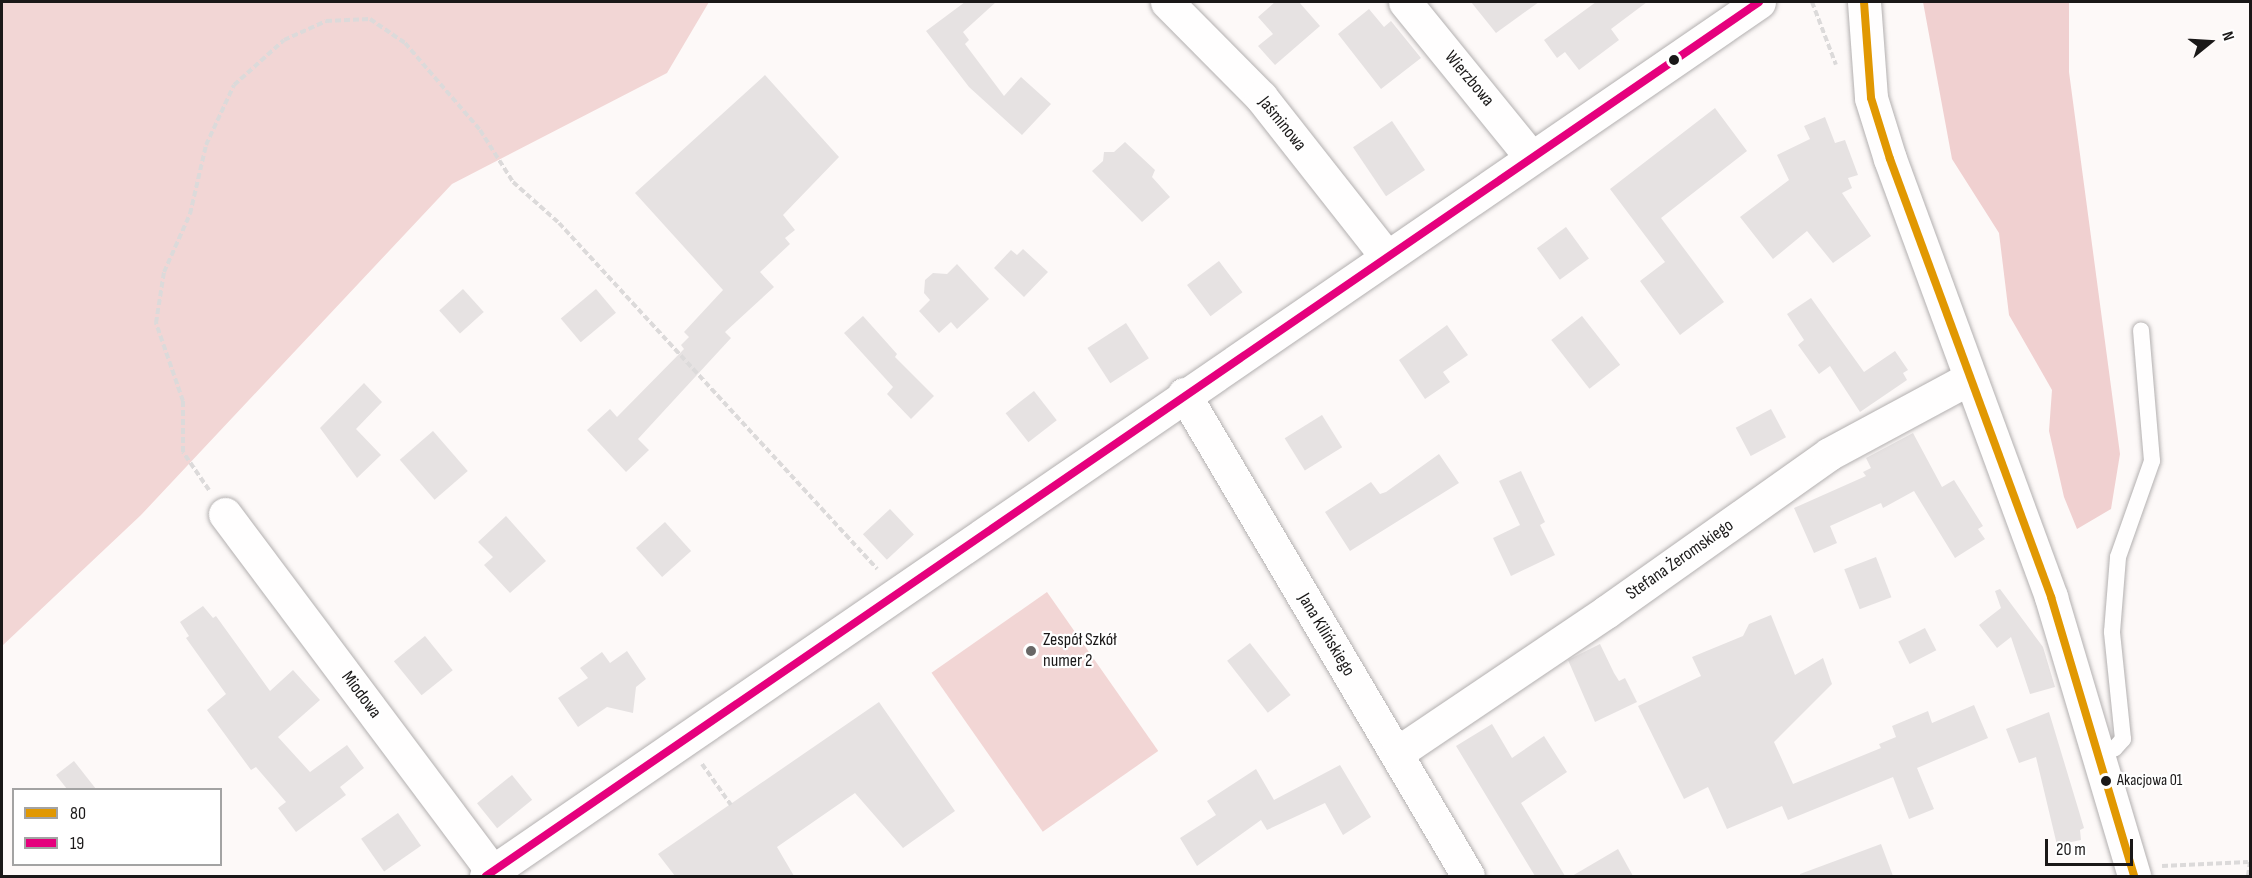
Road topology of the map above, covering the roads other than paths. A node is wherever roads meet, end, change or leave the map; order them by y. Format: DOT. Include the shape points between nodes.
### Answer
graph roads {
  1 [pos="1167,2"];
  2 [pos="1404,2"];
  3 [pos="1864,2"];
  4 [pos="1743,6"];
  5 [pos="1532,157"];
  6 [pos="1386,256"];
  7 [pos="2141,330"];
  8 [pos="1970,378"];
  9 [pos="1184,394"];
  10 [pos="225,514"];
  11 [pos="1397,753"];
  12 [pos="2098,755"];
  13 [pos="2132,870"];
  14 [pos="491,875"];
  15 [pos="1468,876"];
  1 -- 6 [label="street, Jaśminowa" via="1261,97"];
  2 -- 5 [label="street, Wierzbowa"];
  3 -- 8 [label="street" via="1871,98"];
  4 -- 5 [label="street"];
  5 -- 6 [label="street"];
  6 -- 9 [label="street"];
  7 -- 12 [label="lane" via="2152,461 2118,557 2112,632 2122,739 2115,748"];
  8 -- 11 [label="street, Stefana Żeromskiego" via="1829,454 1606,612"];
  8 -- 12 [label="street" via="2051,597"];
  9 -- 11 [label="street, Jana Kilińskiego"];
  9 -- 14 [label="street"];
  10 -- 14 [label="street, Miodowa"];
  11 -- 15 [label="street, Jana Kilińskiego"];
  12 -- 13 [label="street"];
}
